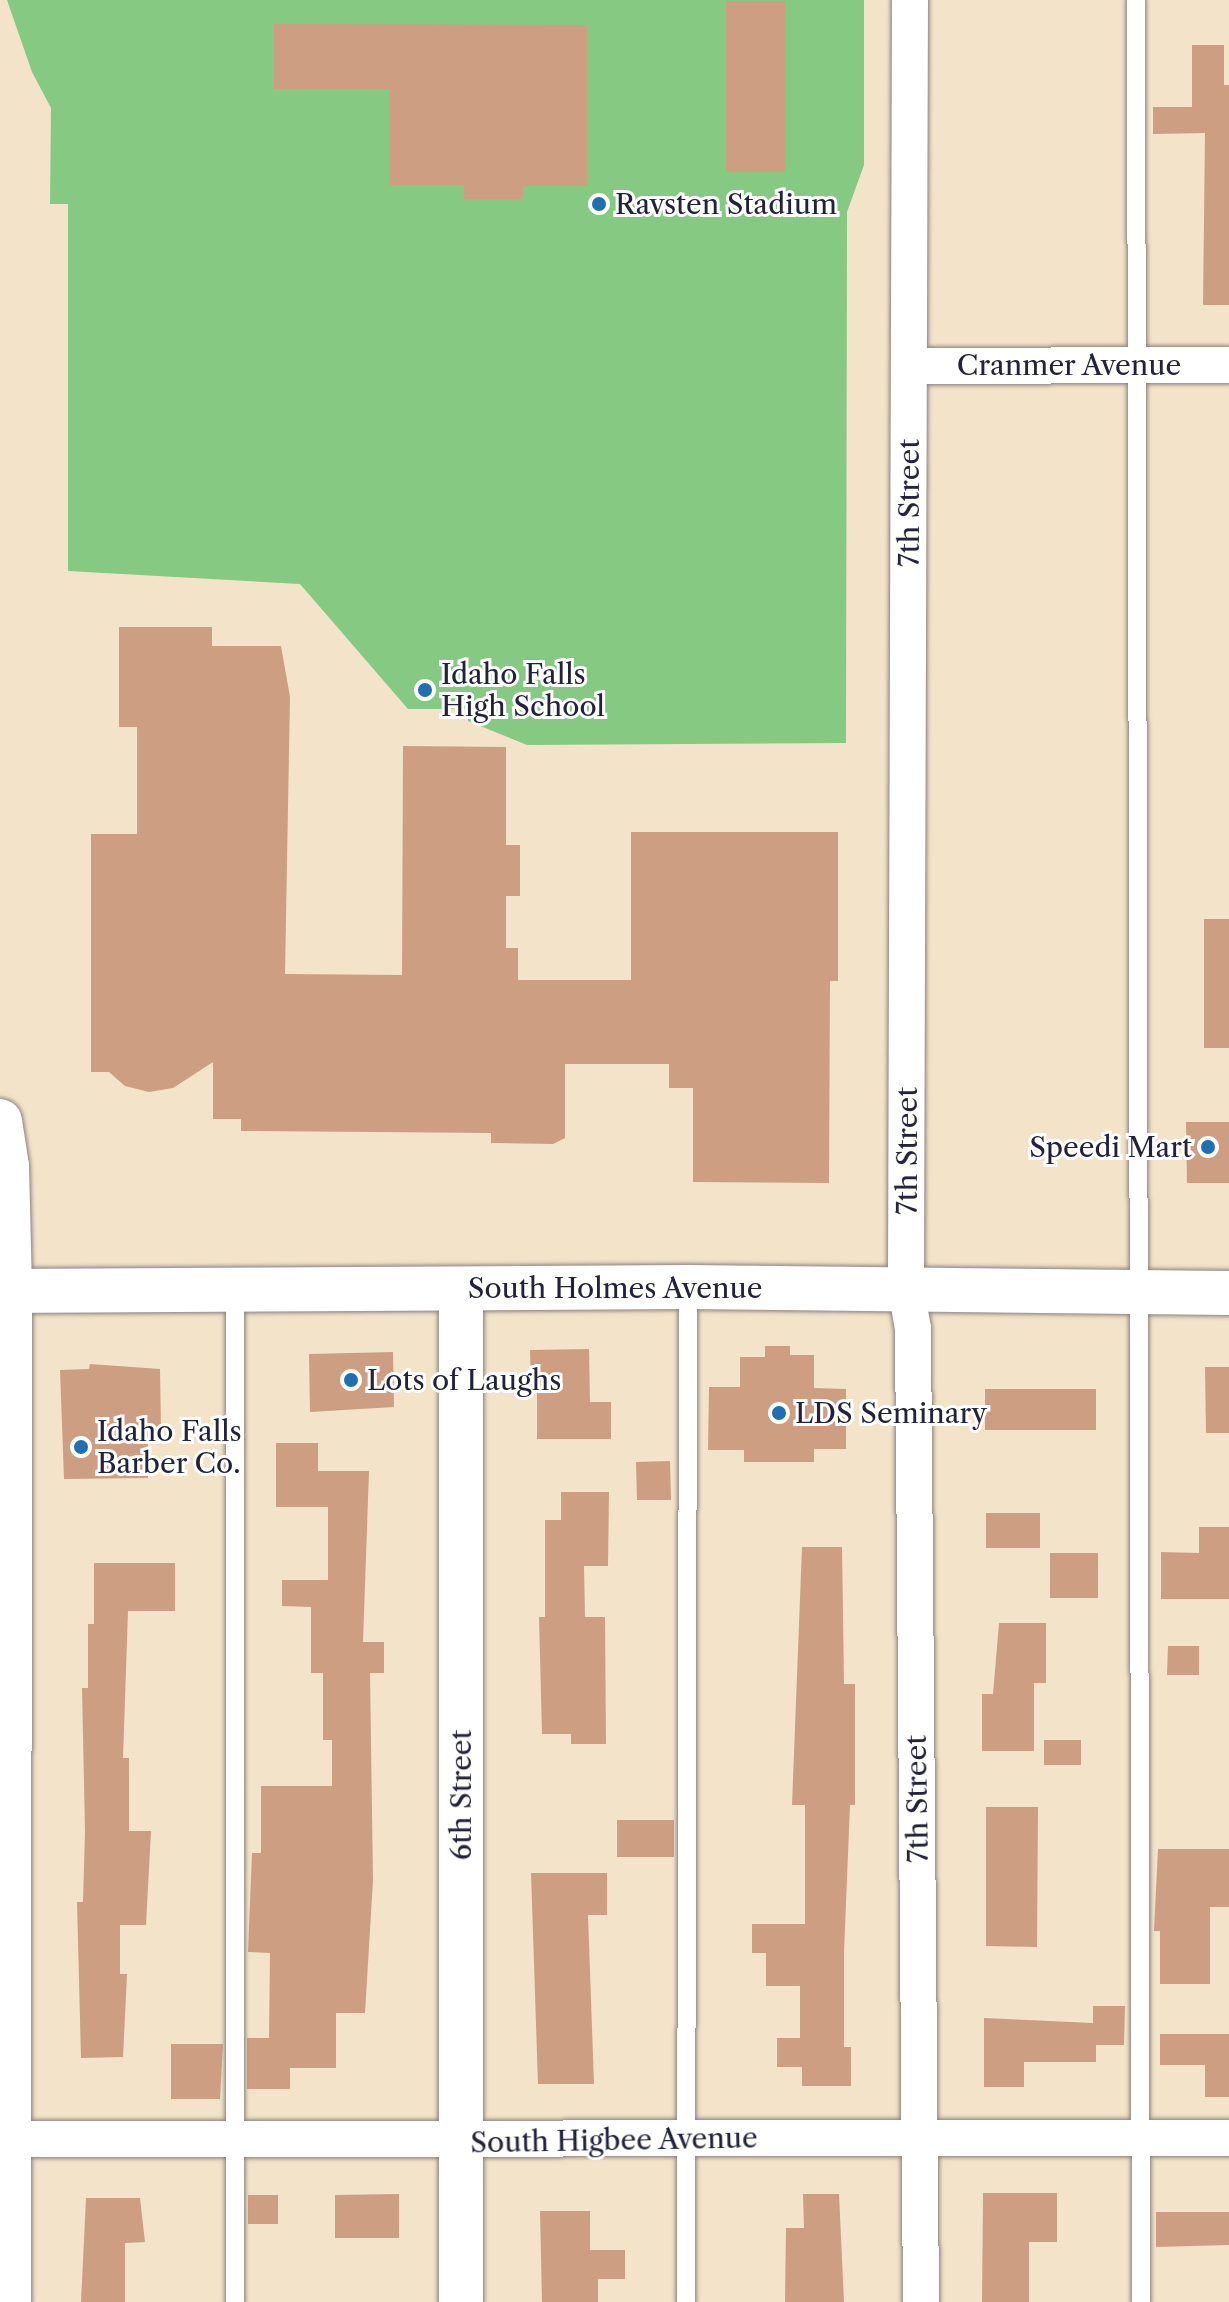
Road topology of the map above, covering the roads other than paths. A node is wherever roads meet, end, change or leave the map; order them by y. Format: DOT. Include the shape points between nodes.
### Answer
graph roads {
  1 [pos="910,0"];
  2 [pos="1136,0"];
  3 [pos="1136,365"];
  4 [pos="1229,365"];
  5 [pos="909,366"];
  6 [pos="0,1121"];
  7 [pos="688,1287"];
  8 [pos="906,1288"];
  9 [pos="461,1289"];
  10 [pos="235,1290"];
  11 [pos="5,1291"];
  12 [pos="1140,1293"];
  13 [pos="1229,1293"];
  14 [pos="686,2137"];
  15 [pos="1141,2138"];
  16 [pos="1229,2138"];
  17 [pos="5,2139"];
  18 [pos="922,2139"];
  19 [pos="235,2142"];
  20 [pos="461,2142"];
  21 [pos="9,2302"];
  22 [pos="235,2302"];
  23 [pos="461,2302"];
  24 [pos="686,2302"];
  25 [pos="921,2302"];
  26 [pos="1141,2302"];
  1 -- 5 [label="street, 7th Street"];
  2 -- 3 [label="lane"];
  3 -- 4 [label="street, Cranmer Avenue"];
  3 -- 5 [label="street, Cranmer Avenue"];
  3 -- 12 [label="lane"];
  5 -- 8 [label="street, 7th Street"];
  6 -- 11 [label="street" via="7,1166"];
  7 -- 8 [label="street, South Holmes Avenue"];
  7 -- 9 [label="street, South Holmes Avenue"];
  7 -- 14 [label="lane"];
  8 -- 12 [label="street, South Holmes Avenue"];
  8 -- 18 [label="street, 7th Street" via="913,1329"];
  9 -- 10 [label="street, South Holmes Avenue"];
  9 -- 20 [label="street, 6th Street"];
  10 -- 11 [label="street, South Holmes Avenue"];
  10 -- 19 [label="lane"];
  11 -- 17 [label="street"];
  12 -- 13 [label="street, South Holmes Avenue"];
  12 -- 15 [label="lane"];
  14 -- 18 [label="street, South Higbee Avenue"];
  14 -- 20 [label="street, South Higbee Avenue"];
  14 -- 24 [label="lane"];
  15 -- 16 [label="street, South Higbee Avenue"];
  15 -- 18 [label="street, South Higbee Avenue"];
  15 -- 26 [label="lane"];
  17 -- 19 [label="street, South Higbee Avenue"];
  17 -- 21 [label="street"];
  18 -- 25 [label="street, 7th Street"];
  19 -- 20 [label="street, South Higbee Avenue"];
  19 -- 22 [label="lane"];
  20 -- 23 [label="street, 6th Street"];
}
